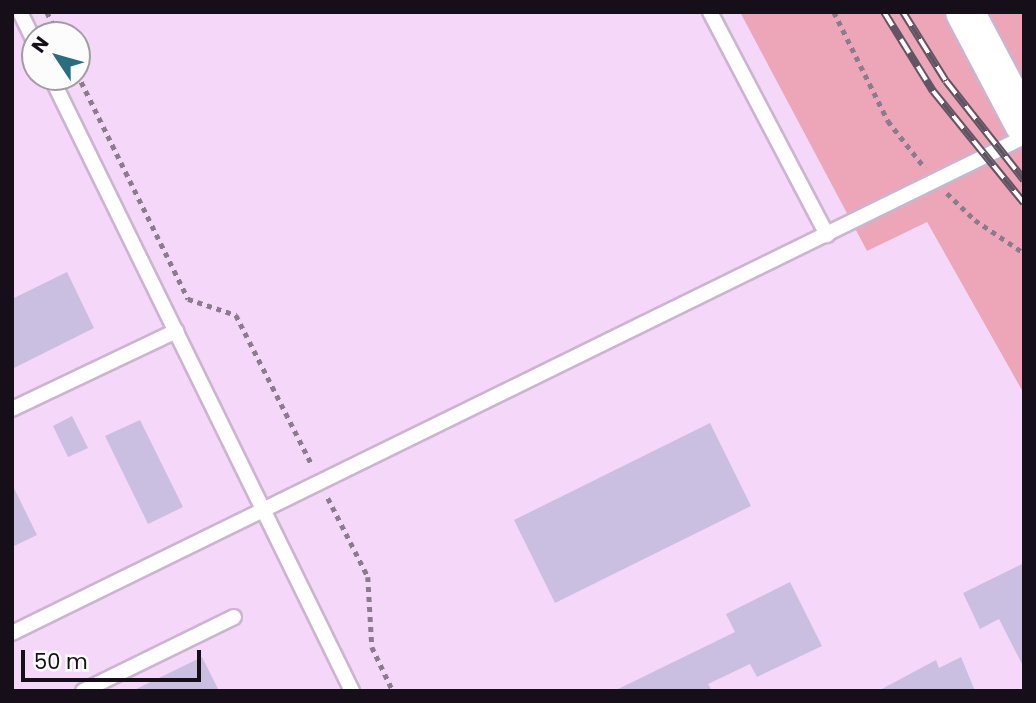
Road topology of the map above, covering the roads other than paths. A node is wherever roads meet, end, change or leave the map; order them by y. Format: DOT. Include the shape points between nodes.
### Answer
graph roads {
  1 [pos="710,12"];
  2 [pos="965,12"];
  3 [pos="58,91"];
  4 [pos="1024,124"];
  5 [pos="1024,137"];
  6 [pos="827,235"];
  7 [pos="176,331"];
  8 [pos="12,409"];
  9 [pos="264,510"];
  10 [pos="234,617"];
  11 [pos="12,633"];
  12 [pos="83,691"];
  13 [pos="352,691"];
  1 -- 6 [label="lane"];
  2 -- 4 [label="street"];
  3 -- 7 [label="lane"];
  5 -- 6 [label="lane"];
  6 -- 9 [label="lane"];
  7 -- 8 [label="lane"];
  7 -- 9 [label="lane"];
  9 -- 11 [label="lane"];
  9 -- 13 [label="lane"];
  10 -- 12 [label="lane"];
}
